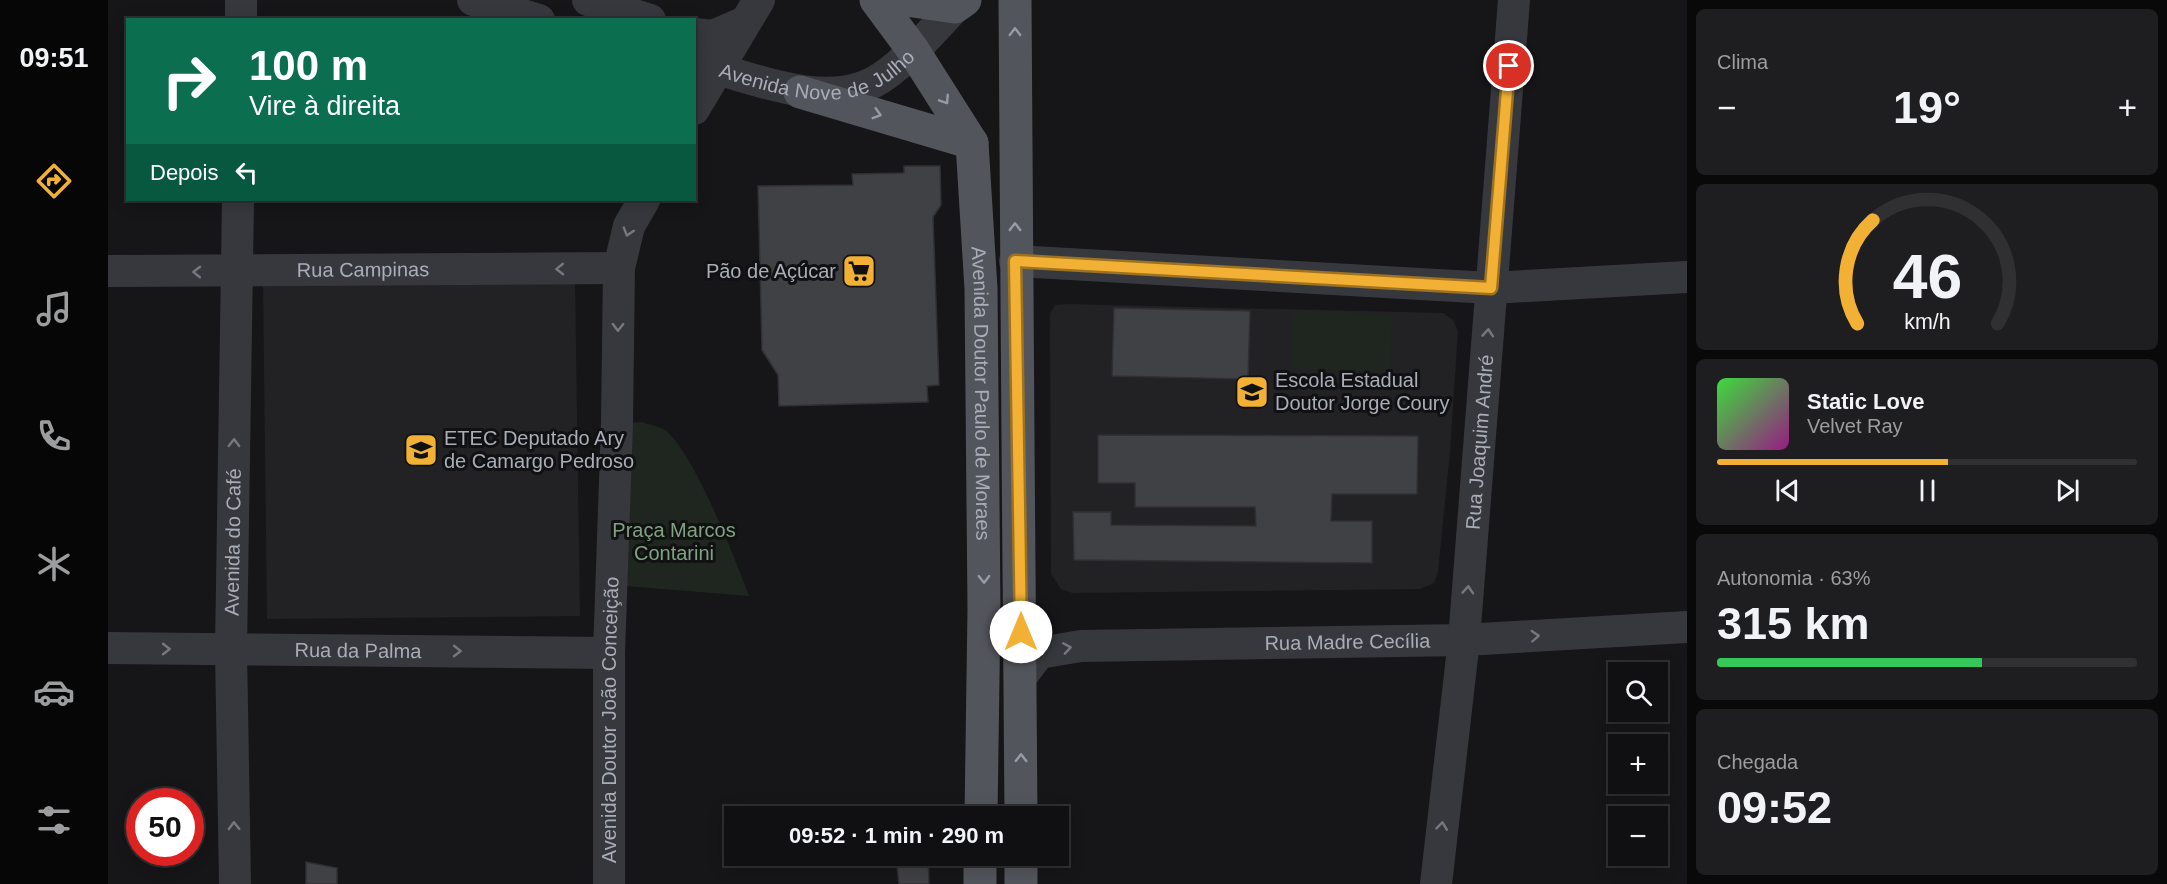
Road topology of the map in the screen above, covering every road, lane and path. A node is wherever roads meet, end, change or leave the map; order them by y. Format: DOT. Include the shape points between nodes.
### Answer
graph roads {
  1 [pos="241,0"];
  2 [pos="473,0"];
  3 [pos="588,0"];
  4 [pos="876,0"];
  5 [pos="906,0"];
  6 [pos="1015,0"];
  7 [pos="1514,0"];
  8 [pos="960,3"];
  9 [pos="751,12"];
  10 [pos="241,18"];
  11 [pos="532,18"];
  12 [pos="644,18"];
  13 [pos="696,34"];
  14 [pos="913,50"];
  15 [pos="706,65"];
  16 [pos="800,92"];
  17 [pos="696,102"];
  18 [pos="972,142"];
  19 [pos="238,201"];
  20 [pos="643,201"];
  21 [pos="1015,261"];
  22 [pos="619,268"];
  23 [pos="108,271"];
  24 [pos="237,272"];
  25 [pos="1687,277"];
  26 [pos="1491,288"];
  27 [pos="1687,627"];
  28 [pos="1464,640"];
  29 [pos="108,648"];
  30 [pos="231,649"];
  31 [pos="609,653"];
  32 [pos="1021,676"];
  33 [pos="981,806"];
  34 [pos="1021,806"];
  35 [pos="980,866"];
  36 [pos="1021,866"];
  37 [pos="234,884"];
  38 [pos="609,884"];
  39 [pos="980,884"];
  40 [pos="1021,884"];
  41 [pos="1436,884"];
  1 -- 10 [label="street"];
  2 -- 11 [label="street"];
  3 -- 12 [label="street"];
  4 -- 14 [label="main road, Avenida Doutor Paulo de Moraes"];
  5 -- 8 [label="main road"];
  21 -- 6 [label="main road, Avenida Doutor Paulo de Moraes, one-way"];
  7 -- 26 [label="street, Rua Joaquim André"];
  8 -- 14 [label="street, Avenida Nove de Julho"];
  9 -- 13 [label="street, Avenida Nove de Julho" via="712,36"];
  9 -- 15 [label="street"];
  14 -- 16 [label="street, Avenida Nove de Julho" via="875,82 848,91"];
  14 -- 18 [label="main road, Avenida Doutor Paulo de Moraes, one-way"];
  15 -- 16 [label="street, Avenida Nove de Julho"];
  15 -- 17 [label="street"];
  16 -- 18 [label="main road, one-way"];
  18 -- 33 [label="main road, Avenida Doutor Paulo de Moraes, one-way" via="981,289"];
  19 -- 24 [label="street, Avenida do Café"];
  20 -- 22 [label="street, Avenida Doutor João Conceição, one-way" via="629,226"];
  21 -- 26 [label="street"];
  21 -- 32 [label="main road, Avenida Doutor Paulo de Moraes"];
  22 -- 24 [label="street, Rua Campinas, one-way"];
  22 -- 31 [label="street, Avenida Doutor João Conceição, one-way"];
  24 -- 23 [label="street, Rua Campinas, one-way"];
  30 -- 24 [label="street, Avenida do Café, one-way"];
  25 -- 26 [label="street"];
  28 -- 26 [label="street, Rua Joaquim André, one-way"];
  28 -- 27 [label="street, Rua Madre Cecília, one-way"];
  32 -- 28 [label="street, Rua Madre Cecília, one-way" via="1039,653 1081,646"];
  41 -- 28 [label="street, Rua Joaquim André, one-way"];
  29 -- 30 [label="street, Rua da Palma, one-way"];
  30 -- 31 [label="street, Rua da Palma, one-way"];
  37 -- 30 [label="street, Avenida do Café, one-way"];
  31 -- 38 [label="street, Avenida Doutor João Conceição"];
  34 -- 32 [label="main road, Avenida Doutor Paulo de Moraes, one-way"];
  35 -- 39 [label="main road"];
  36 -- 40 [label="main road"];
}
